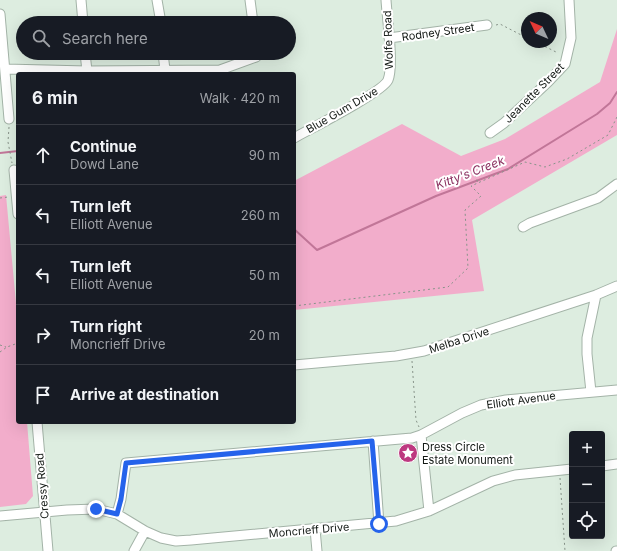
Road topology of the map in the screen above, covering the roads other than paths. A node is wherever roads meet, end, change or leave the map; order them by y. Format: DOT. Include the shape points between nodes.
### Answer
graph roads {
  1 [pos="81,0"];
  2 [pos="157,0"];
  3 [pos="250,0"];
  4 [pos="386,0"];
  5 [pos="569,0"];
  6 [pos="0,14"];
  7 [pos="82,16"];
  8 [pos="159,16"];
  9 [pos="251,16"];
  10 [pos="487,25"];
  11 [pos="389,38"];
  12 [pos="86,60"];
  13 [pos="164,60"];
  14 [pos="248,60"];
  15 [pos="5,69"];
  16 [pos="165,70"];
  17 [pos="87,71"];
  18 [pos="388,81"];
  19 [pos="9,119"];
  20 [pos="490,133"];
  21 [pos="296,137"];
  22 [pos="14,170"];
  23 [pos="617,184"];
  24 [pos="16,192"];
  25 [pos="523,227"];
  26 [pos="617,286"];
  27 [pos="596,294"];
  28 [pos="296,365"];
  29 [pos="617,390"];
  30 [pos="590,392"];
  31 [pos="37,424"];
  32 [pos="421,435"];
  33 [pos="372,441"];
  34 [pos="617,464"];
  35 [pos="605,466"];
  36 [pos="569,469"];
  37 [pos="429,511"];
  38 [pos="45,512"];
  39 [pos="117,514"];
  40 [pos="0,516"];
  41 [pos="379,524"];
  42 [pos="315,529"];
  43 [pos="144,530"];
  44 [pos="48,551"];
  45 [pos="134,551"];
  46 [pos="317,551"];
  1 -- 7 [label="street"];
  2 -- 8 [label="street"];
  3 -- 9 [label="street"];
  4 -- 11 [label="street, Wolfe Road"];
  5 -- 20 [label="street, Jeanette Street" via="571,38 565,64 504,124"];
  6 -- 15 [label="street"];
  10 -- 11 [label="street, Rodney Street"];
  11 -- 18 [label="street, Wolfe Road" via="391,63"];
  12 -- 17 [label="street"];
  13 -- 16 [label="street"];
  14 -- 16 [label="street" via="220,70"];
  15 -- 17 [label="street"];
  15 -- 19 [label="street"];
  16 -- 17 [label="street"];
  18 -- 21 [label="street, Blue Gum Drive" via="375,92"];
  22 -- 24 [label="street"];
  23 -- 25 [label="street" via="598,198"];
  26 -- 27 [label="street, Melba Drive"];
  27 -- 28 [label="street, Melba Drive" via="411,354"];
  27 -- 30 [label="street" via="587,338"];
  29 -- 30 [label="street, Elliott Avenue"];
  30 -- 32 [label="street, Elliott Avenue" via="506,400 481,405"];
  31 -- 38 [label="street, Cressy Road"];
  32 -- 33 [label="street, Elliott Avenue"];
  32 -- 37 [label="street"];
  33 -- 39 [label="street, Elliott Avenue" via="126,463"];
  33 -- 41 [label="street"];
  34 -- 35 [label="street"];
  36 -- 37 [label="street, Moncrieff Drive" via="515,475 493,481"];
  37 -- 41 [label="street, Moncrieff Drive"];
  38 -- 39 [label="street, Moncrieff Drive" via="89,508"];
  38 -- 40 [label="street, Moncrieff Drive"];
  38 -- 44 [label="street, Cressy Road"];
  39 -- 43 [label="street, Moncrieff Drive"];
  41 -- 42 [label="street, Moncrieff Drive"];
  42 -- 43 [label="street, Moncrieff Drive" via="176,541 161,538"];
  42 -- 46 [label="street"];
  43 -- 45 [label="street"];
}
